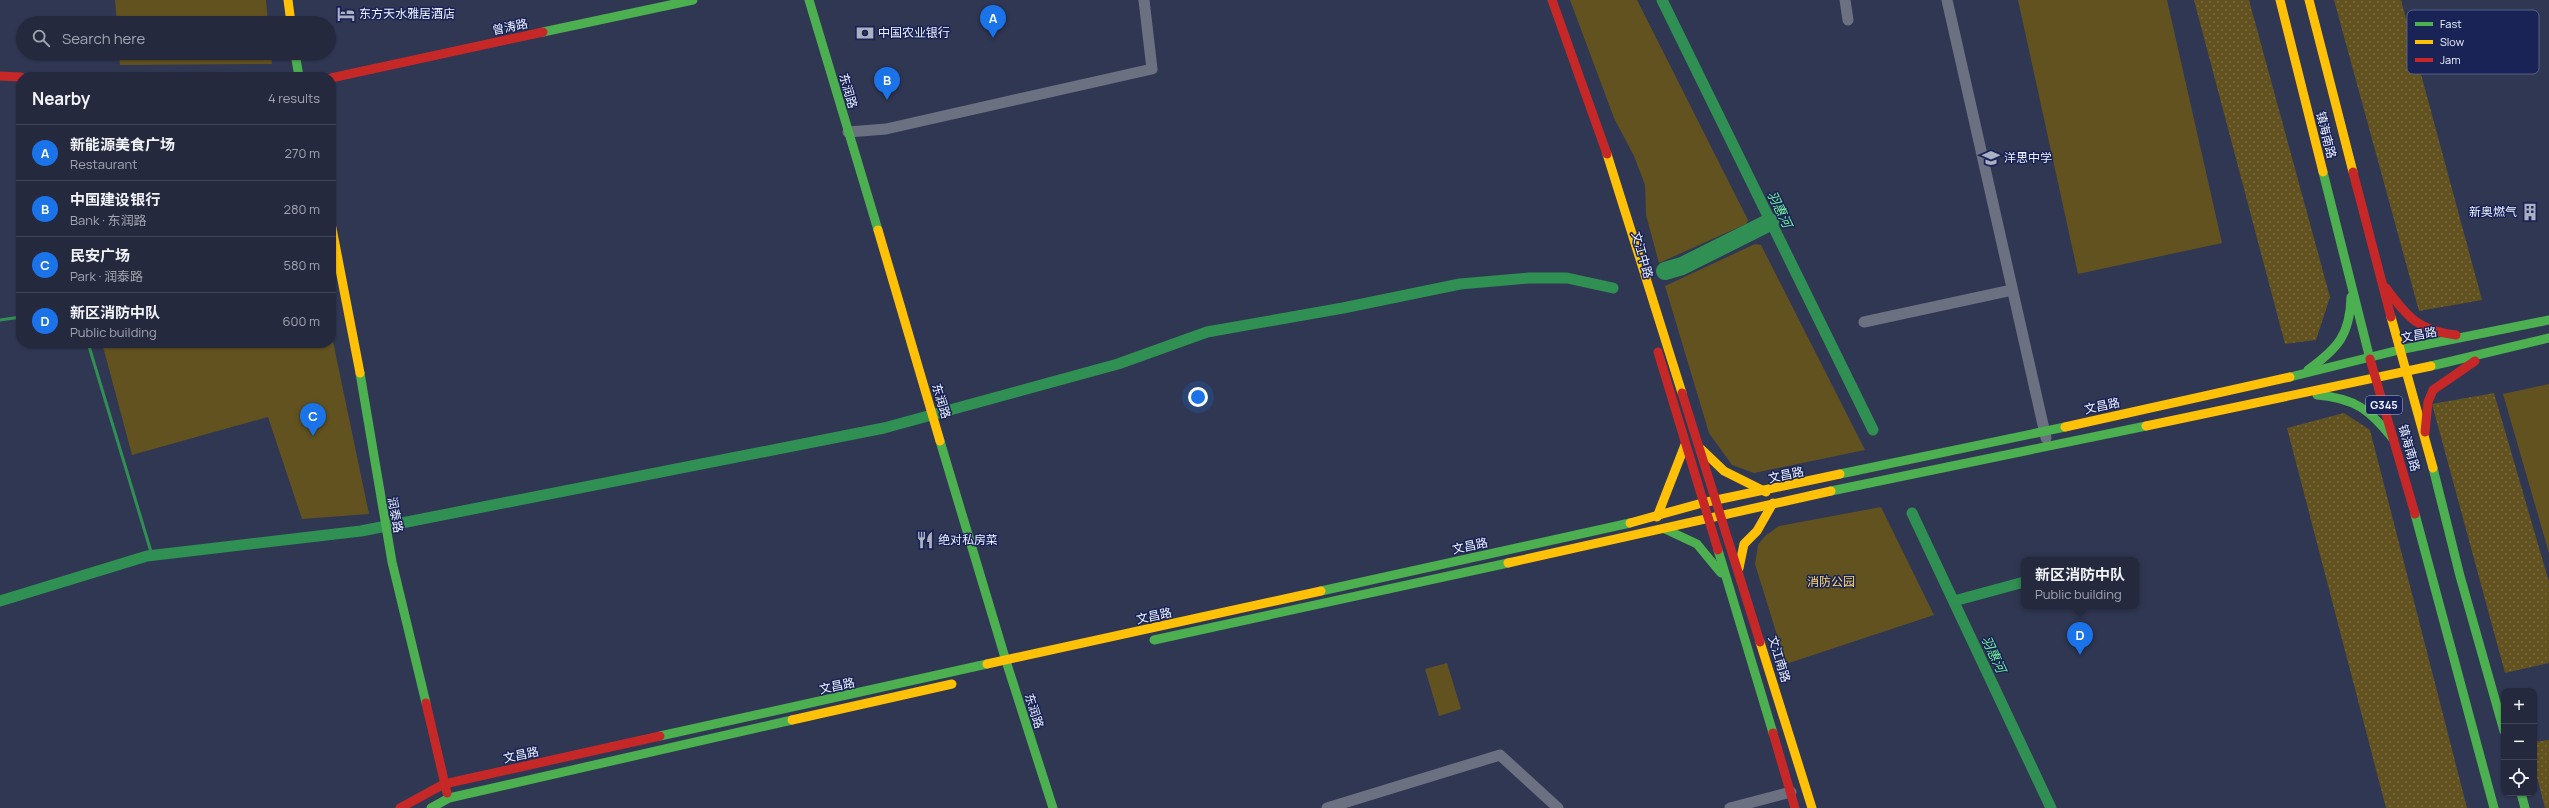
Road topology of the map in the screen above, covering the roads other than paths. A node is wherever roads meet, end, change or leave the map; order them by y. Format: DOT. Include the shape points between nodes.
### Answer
graph roads {
  1 [pos="288,0"];
  2 [pos="693,0"];
  3 [pos="809,0"];
  4 [pos="1144,0"];
  5 [pos="1544,0"];
  6 [pos="1552,0"];
  7 [pos="1845,0"];
  8 [pos="1947,0"];
  9 [pos="2280,0"];
  10 [pos="2308,0"];
  11 [pos="290,16"];
  12 [pos="1848,20"];
  13 [pos="296,60"];
  14 [pos="298,72"];
  15 [pos="0,76"];
  16 [pos="16,77"];
  17 [pos="336,77"];
  18 [pos="848,132"];
  19 [pos="336,246"];
  20 [pos="2350,275"];
  21 [pos="2381,280"];
  22 [pos="2012,290"];
  23 [pos="1645,308"];
  24 [pos="2549,320"];
  25 [pos="1864,322"];
  26 [pos="2473,336"];
  27 [pos="2549,338"];
  28 [pos="1656,346"];
  29 [pos="2399,350"];
  30 [pos="2490,352"];
  31 [pos="2370,358"];
  32 [pos="2405,372"];
  33 [pos="2303,374"];
  34 [pos="2376,378"];
  35 [pos="2290,394"];
  36 [pos="2043,432"];
  37 [pos="2425,436"];
  38 [pos="2396,443"];
  39 [pos="1685,445"];
  40 [pos="2048,447"];
  41 [pos="1699,448"];
  42 [pos="1766,492"];
  43 [pos="1716,500"];
  44 [pos="1702,503"];
  45 [pos="1773,503"];
  46 [pos="1722,516"];
  47 [pos="1657,517"];
  48 [pos="1708,520"];
  49 [pos="1665,529"];
  50 [pos="1738,570"];
  51 [pos="1726,579"];
  52 [pos="1142,642"];
  53 [pos="1006,661"];
  54 [pos="962,682"];
  55 [pos="2502,724"];
  56 [pos="444,784"];
  57 [pos="1791,792"];
  58 [pos="2522,796"];
  59 [pos="449,798"];
  60 [pos="400,808"];
  61 [pos="431,808"];
  62 [pos="451,808"];
  63 [pos="1053,808"];
  64 [pos="1327,808"];
  65 [pos="1558,808"];
  66 [pos="1730,808"];
  67 [pos="1795,808"];
  68 [pos="1812,808"];
  69 [pos="2494,808"];
  70 [pos="2525,808"];
  1 -- 11 [label="main road"];
  2 -- 17 [label="main road, 曾涛路"];
  3 -- 18 [label="main road, 东润路"];
  4 -- 18 [label="street" via="1152,69 886,129"];
  5 -- 23 [label="main road, 文江中路" via="1612,194"];
  6 -- 41 [label="main road, 文江中路" via="1613,172"];
  7 -- 12 [label="street"];
  8 -- 22 [label="street"];
  9 -- 20 [label="main road, 镇海南路 / G345"];
  10 -- 21 [label="main road, 镇海南路 / G345"];
  13 -- 14 [label="main road"];
  15 -- 16 [label="main road"];
  18 -- 53 [label="main road, 东润路"];
  19 -- 56 [label="main road, 润泰路" via="353,326 392,562"];
  20 -- 31 [label="main road, 镇海南路 / G345"];
  20 -- 33 [label="main road" via="2351,306 2345,338 2325,358"];
  21 -- 26 [label="main road" via="2404,314 2418,326 2448,335"];
  21 -- 29 [label="main road, 镇海南路 / G345"];
  22 -- 25 [label="street"];
  22 -- 36 [label="street"];
  24 -- 26 [label="main road, 文昌路"];
  26 -- 29 [label="main road, 文昌路"];
  27 -- 30 [label="main road, 文昌路"];
  28 -- 39 [label="main road"];
  29 -- 31 [label="main road, 文昌路"];
  29 -- 32 [label="main road, 镇海南路 / G345"];
  30 -- 32 [label="main road, 文昌路"];
  30 -- 37 [label="main road" via="2462,368 2433,390 2428,402"];
  31 -- 33 [label="main road, 文昌路"];
  31 -- 34 [label="main road, 镇海南路 / G345"];
  32 -- 34 [label="main road, 文昌路"];
  32 -- 37 [label="main road, 镇海南路 / G345"];
  33 -- 36 [label="main road, 文昌路"];
  34 -- 35 [label="main road, 文昌路"];
  34 -- 38 [label="main road, 镇海南路 / G345"];
  35 -- 38 [label="main road" via="2333,395 2356,401 2372,413"];
  35 -- 40 [label="main road, 文昌路"];
  36 -- 40 [label="street"];
  36 -- 42 [label="main road, 文昌路"];
  37 -- 55 [label="main road, 镇海南路 / G345" via="2460,576"];
  38 -- 69 [label="main road, 镇海南路 / G345"];
  39 -- 44 [label="main road"];
  39 -- 47 [label="main road" via="1676,474 1667,489"];
  40 -- 45 [label="main road, 文昌路"];
  41 -- 42 [label="main road" via="1724,471"];
  41 -- 43 [label="main road, 文江中路"];
  42 -- 43 [label="main road, 文昌路"];
  43 -- 44 [label="main road, 文昌路"];
  43 -- 46 [label="main road, 文江中路"];
  44 -- 47 [label="main road, 文昌路"];
  44 -- 48 [label="main road"];
  45 -- 46 [label="main road, 文昌路"];
  45 -- 50 [label="main road" via="1757,530 1744,544"];
  46 -- 48 [label="main road, 文昌路"];
  46 -- 50 [label="main road, 文江南路"];
  47 -- 53 [label="main road, 文昌路"];
  48 -- 49 [label="main road, 文昌路"];
  48 -- 51 [label="main road"];
  49 -- 51 [label="main road" via="1697,544"];
  49 -- 52 [label="main road, 文昌路"];
  50 -- 68 [label="main road, 文江南路"];
  51 -- 57 [label="main road"];
  53 -- 56 [label="main road, 文昌路"];
  53 -- 63 [label="main road, 东润路"];
  54 -- 59 [label="main road, 文昌路"];
  56 -- 59 [label="main road, 润泰路"];
  56 -- 60 [label="main road, 文昌路"];
  57 -- 66 [label="street"];
  57 -- 67 [label="main road"];
  58 -- 70 [label="main road"];
  59 -- 61 [label="main road, 文昌路"];
  59 -- 62 [label="main road, 润泰路"];
  64 -- 65 [label="street" via="1500,755"];
}
